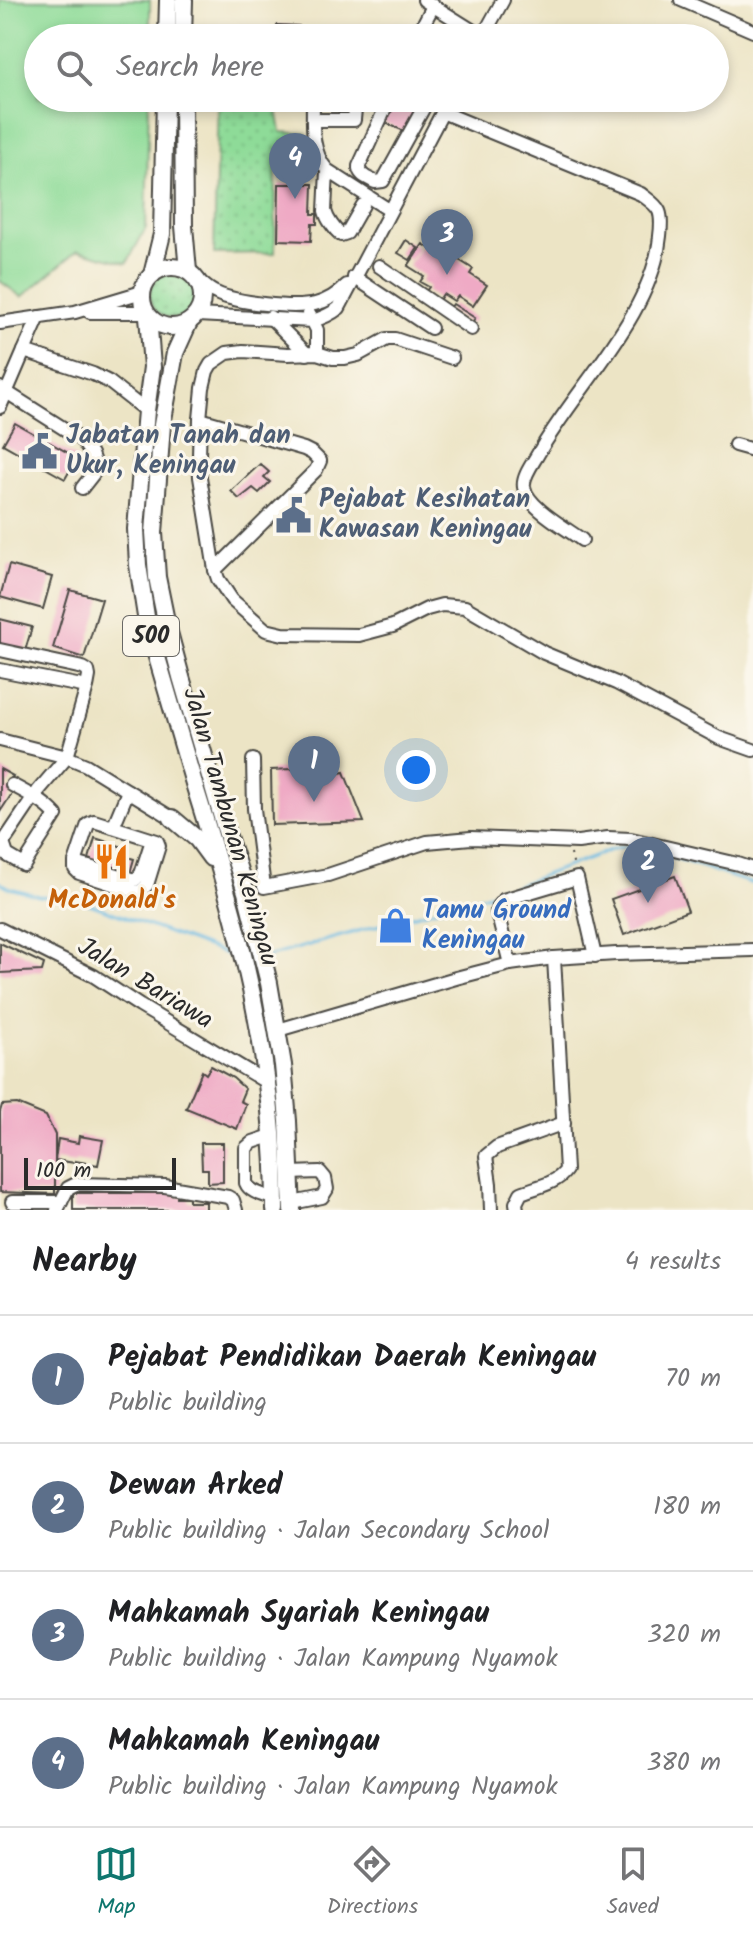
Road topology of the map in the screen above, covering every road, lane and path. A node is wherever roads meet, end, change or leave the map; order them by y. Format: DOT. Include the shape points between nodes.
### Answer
graph roads {
  1 [pos="168,0"];
  2 [pos="184,0"];
  3 [pos="503,0"];
  4 [pos="681,0"];
  5 [pos="428,3"];
  6 [pos="167,24"];
  7 [pos="183,24"];
  8 [pos="422,24"];
  9 [pos="461,24"];
  10 [pos="489,24"];
  11 [pos="753,31"];
  12 [pos="165,112"];
  13 [pos="183,112"];
  14 [pos="313,112"];
  15 [pos="355,112"];
  16 [pos="384,112"];
  17 [pos="421,112"];
  18 [pos="442,112"];
  19 [pos="313,120"];
  20 [pos="327,170"];
  21 [pos="363,205"];
  22 [pos="389,210"];
  23 [pos="379,266"];
  24 [pos="192,274"];
  25 [pos="152,275"];
  26 [pos="353,278"];
  27 [pos="142,292"];
  28 [pos="418,293"];
  29 [pos="303,305"];
  30 [pos="438,307"];
  31 [pos="339,308"];
  32 [pos="75,312"];
  33 [pos="407,312"];
  34 [pos="147,314"];
  35 [pos="39,317"];
  36 [pos="270,317"];
  37 [pos="193,319"];
  38 [pos="312,321"];
  39 [pos="0,323"];
  40 [pos="281,328"];
  41 [pos="471,329"];
  42 [pos="314,350"];
  43 [pos="24,351"];
  44 [pos="272,353"];
  45 [pos="452,358"];
  46 [pos="3,390"];
  47 [pos="0,407"];
  48 [pos="146,411"];
  49 [pos="200,419"];
  50 [pos="735,445"];
  51 [pos="753,450"];
  52 [pos="82,488"];
  53 [pos="582,540"];
  54 [pos="215,570"];
  55 [pos="0,650"];
  56 [pos="33,657"];
  57 [pos="47,660"];
  58 [pos="0,670"];
  59 [pos="28,675"];
  60 [pos="42,678"];
  61 [pos="87,687"];
  62 [pos="0,740"];
  63 [pos="753,750"];
  64 [pos="67,757"];
  65 [pos="253,760"];
  66 [pos="194,782"];
  67 [pos="12,785"];
  68 [pos="128,791"];
  69 [pos="34,797"];
  70 [pos="172,818"];
  71 [pos="113,827"];
  72 [pos="257,843"];
  73 [pos="230,844"];
  74 [pos="572,857"];
  75 [pos="753,869"];
  76 [pos="575,871"];
  77 [pos="224,884"];
  78 [pos="0,929"];
  79 [pos="753,950"];
  80 [pos="595,956"];
  81 [pos="554,958"];
  82 [pos="510,964"];
  83 [pos="278,1030"];
  84 [pos="266,1082"];
  85 [pos="564,1123"];
  86 [pos="271,1136"];
  87 [pos="297,1173"];
  88 [pos="6,1202"];
  89 [pos="288,1204"];
  90 [pos="59,1206"];
  91 [pos="47,1210"];
  92 [pos="236,1210"];
  93 [pos="491,1210"];
  94 [pos="517,1210"];
  1 -- 6 [label="main road"];
  2 -- 7 [label="main road"];
  3 -- 10 [label="street"];
  4 -- 11 [label="street"];
  5 -- 8 [label="street"];
  5 -- 9 [label="street"];
  12 -- 25 [label="main road" via="163,222"];
  13 -- 24 [label="main road, 500" via="184,226"];
  14 -- 19 [label="street"];
  15 -- 19 [label="street" via="354,120"];
  16 -- 17 [label="street" via="359,166 375,182 383,181"];
  18 -- 22 [label="street"];
  18 -- 53 [label="street" via="641,194 659,212 658,256 647,288 525,478 530,502"];
  19 -- 20 [label="street" via="318,157"];
  20 -- 21 [label="street" via="325,211 337,232 347,233"];
  20 -- 22 [label="street"];
  22 -- 26 [label="street"];
  23 -- 28 [label="street"];
  24 -- 25 [label="main road" via="170,267"];
  24 -- 29 [label="street" via="231,298"];
  24 -- 37 [label="main road, 500" via="203,296"];
  25 -- 27 [label="main road"];
  26 -- 29 [label="street" via="333,297"];
  26 -- 31 [label="street"];
  26 -- 33 [label="street"];
  27 -- 32 [label="street"];
  27 -- 34 [label="main road, 500"];
  28 -- 30 [label="street"];
  28 -- 33 [label="street"];
  29 -- 38 [label="street"];
  30 -- 33 [label="street" via="429,326"];
  30 -- 41 [label="street"];
  31 -- 38 [label="street"];
  31 -- 42 [label="street"];
  32 -- 34 [label="street"];
  32 -- 35 [label="street"];
  34 -- 37 [label="main road" via="172,328"];
  34 -- 48 [label="main road, Jalan Tambunan Keningau / 500" via="152,367"];
  35 -- 39 [label="street"];
  35 -- 43 [label="street"];
  36 -- 37 [label="street"];
  36 -- 38 [label="street"];
  36 -- 40 [label="street"];
  37 -- 73 [label="main road, Jalan Tambunan Keningau / 500" via="175,353 162,425 155,555 166,621"];
  38 -- 42 [label="street" via="317,330"];
  40 -- 42 [label="street"];
  40 -- 44 [label="street" via="283,343"];
  42 -- 44 [label="street"];
  42 -- 45 [label="street" via="345,358 395,339"];
  43 -- 46 [label="street"];
  43 -- 48 [label="street" via="93,374"];
  44 -- 49 [label="street" via="243,351 217,358 205,378"];
  46 -- 47 [label="street"];
  46 -- 52 [label="street" via="82,440 95,465"];
  48 -- 66 [label="main road, Jalan Tambunan Keningau / 500" via="136,529 140,586"];
  49 -- 54 [label="street" via="200,477"];
  49 -- 54 [label="street" via="304,449 320,461"];
  50 -- 51 [label="street"];
  54 -- 63 [label="street" via="232,600 274,633 359,635 442,605 465,607 544,653"];
  55 -- 56 [label="street"];
  56 -- 57 [label="street"];
  56 -- 59 [label="street"];
  57 -- 60 [label="street"];
  57 -- 61 [label="street" via="88,671"];
  58 -- 59 [label="street"];
  59 -- 60 [label="street"];
  60 -- 61 [label="street"];
  61 -- 64 [label="street"];
  62 -- 64 [label="street"];
  64 -- 68 [label="street"];
  64 -- 69 [label="street"];
  65 -- 72 [label="street"];
  66 -- 70 [label="main road" via="191,817"];
  66 -- 77 [label="main road, Jalan Tambunan Keningau / 500"];
  67 -- 69 [label="street"];
  68 -- 70 [label="street"];
  68 -- 71 [label="street"];
  69 -- 69 [label="street" via="3,843 7,855 24,865 56,815"];
  70 -- 77 [label="main road" via="203,845"];
  71 -- 71 [label="street" via="89,823 75,869 140,891 147,885 157,841"];
  72 -- 73 [label="street"];
  72 -- 75 [label="street" via="264,887 328,875 427,842 471,838 631,839"];
  73 -- 83 [label="main road, Jalan Tambunan Keningau / 500"];
  74 -- 76 [label="path"];
  77 -- 84 [label="main road, Jalan Tambunan Keningau / 500" via="243,954"];
  78 -- 84 [label="street, Jalan Bariawa" via="94,976"];
  79 -- 80 [label="street"];
  80 -- 81 [label="street"];
  80 -- 82 [label="street" via="577,878 498,906"];
  81 -- 82 [label="street"];
  81 -- 85 [label="street"];
  82 -- 83 [label="street"];
  83 -- 87 [label="main road, Jalan Tambunan Keningau / 500"];
  84 -- 86 [label="main road, Jalan Tambunan Keningau / 500"];
  85 -- 93 [label="street" via="497,1147 486,1156"];
  85 -- 94 [label="street" via="564,1175 521,1193"];
  86 -- 89 [label="main road, Jalan Tambunan Keningau / 500"];
  86 -- 89 [label="street" via="246,1148 246,1183 253,1191"];
  87 -- 89 [label="main road, Jalan Tambunan Keningau / 500"];
  87 -- 89 [label="street" via="320,1172 327,1189 322,1197"];
  88 -- 90 [label="street"];
  88 -- 91 [label="street"];
  90 -- 92 [label="street" via="72,1185 165,1186 228,1197"];
}
